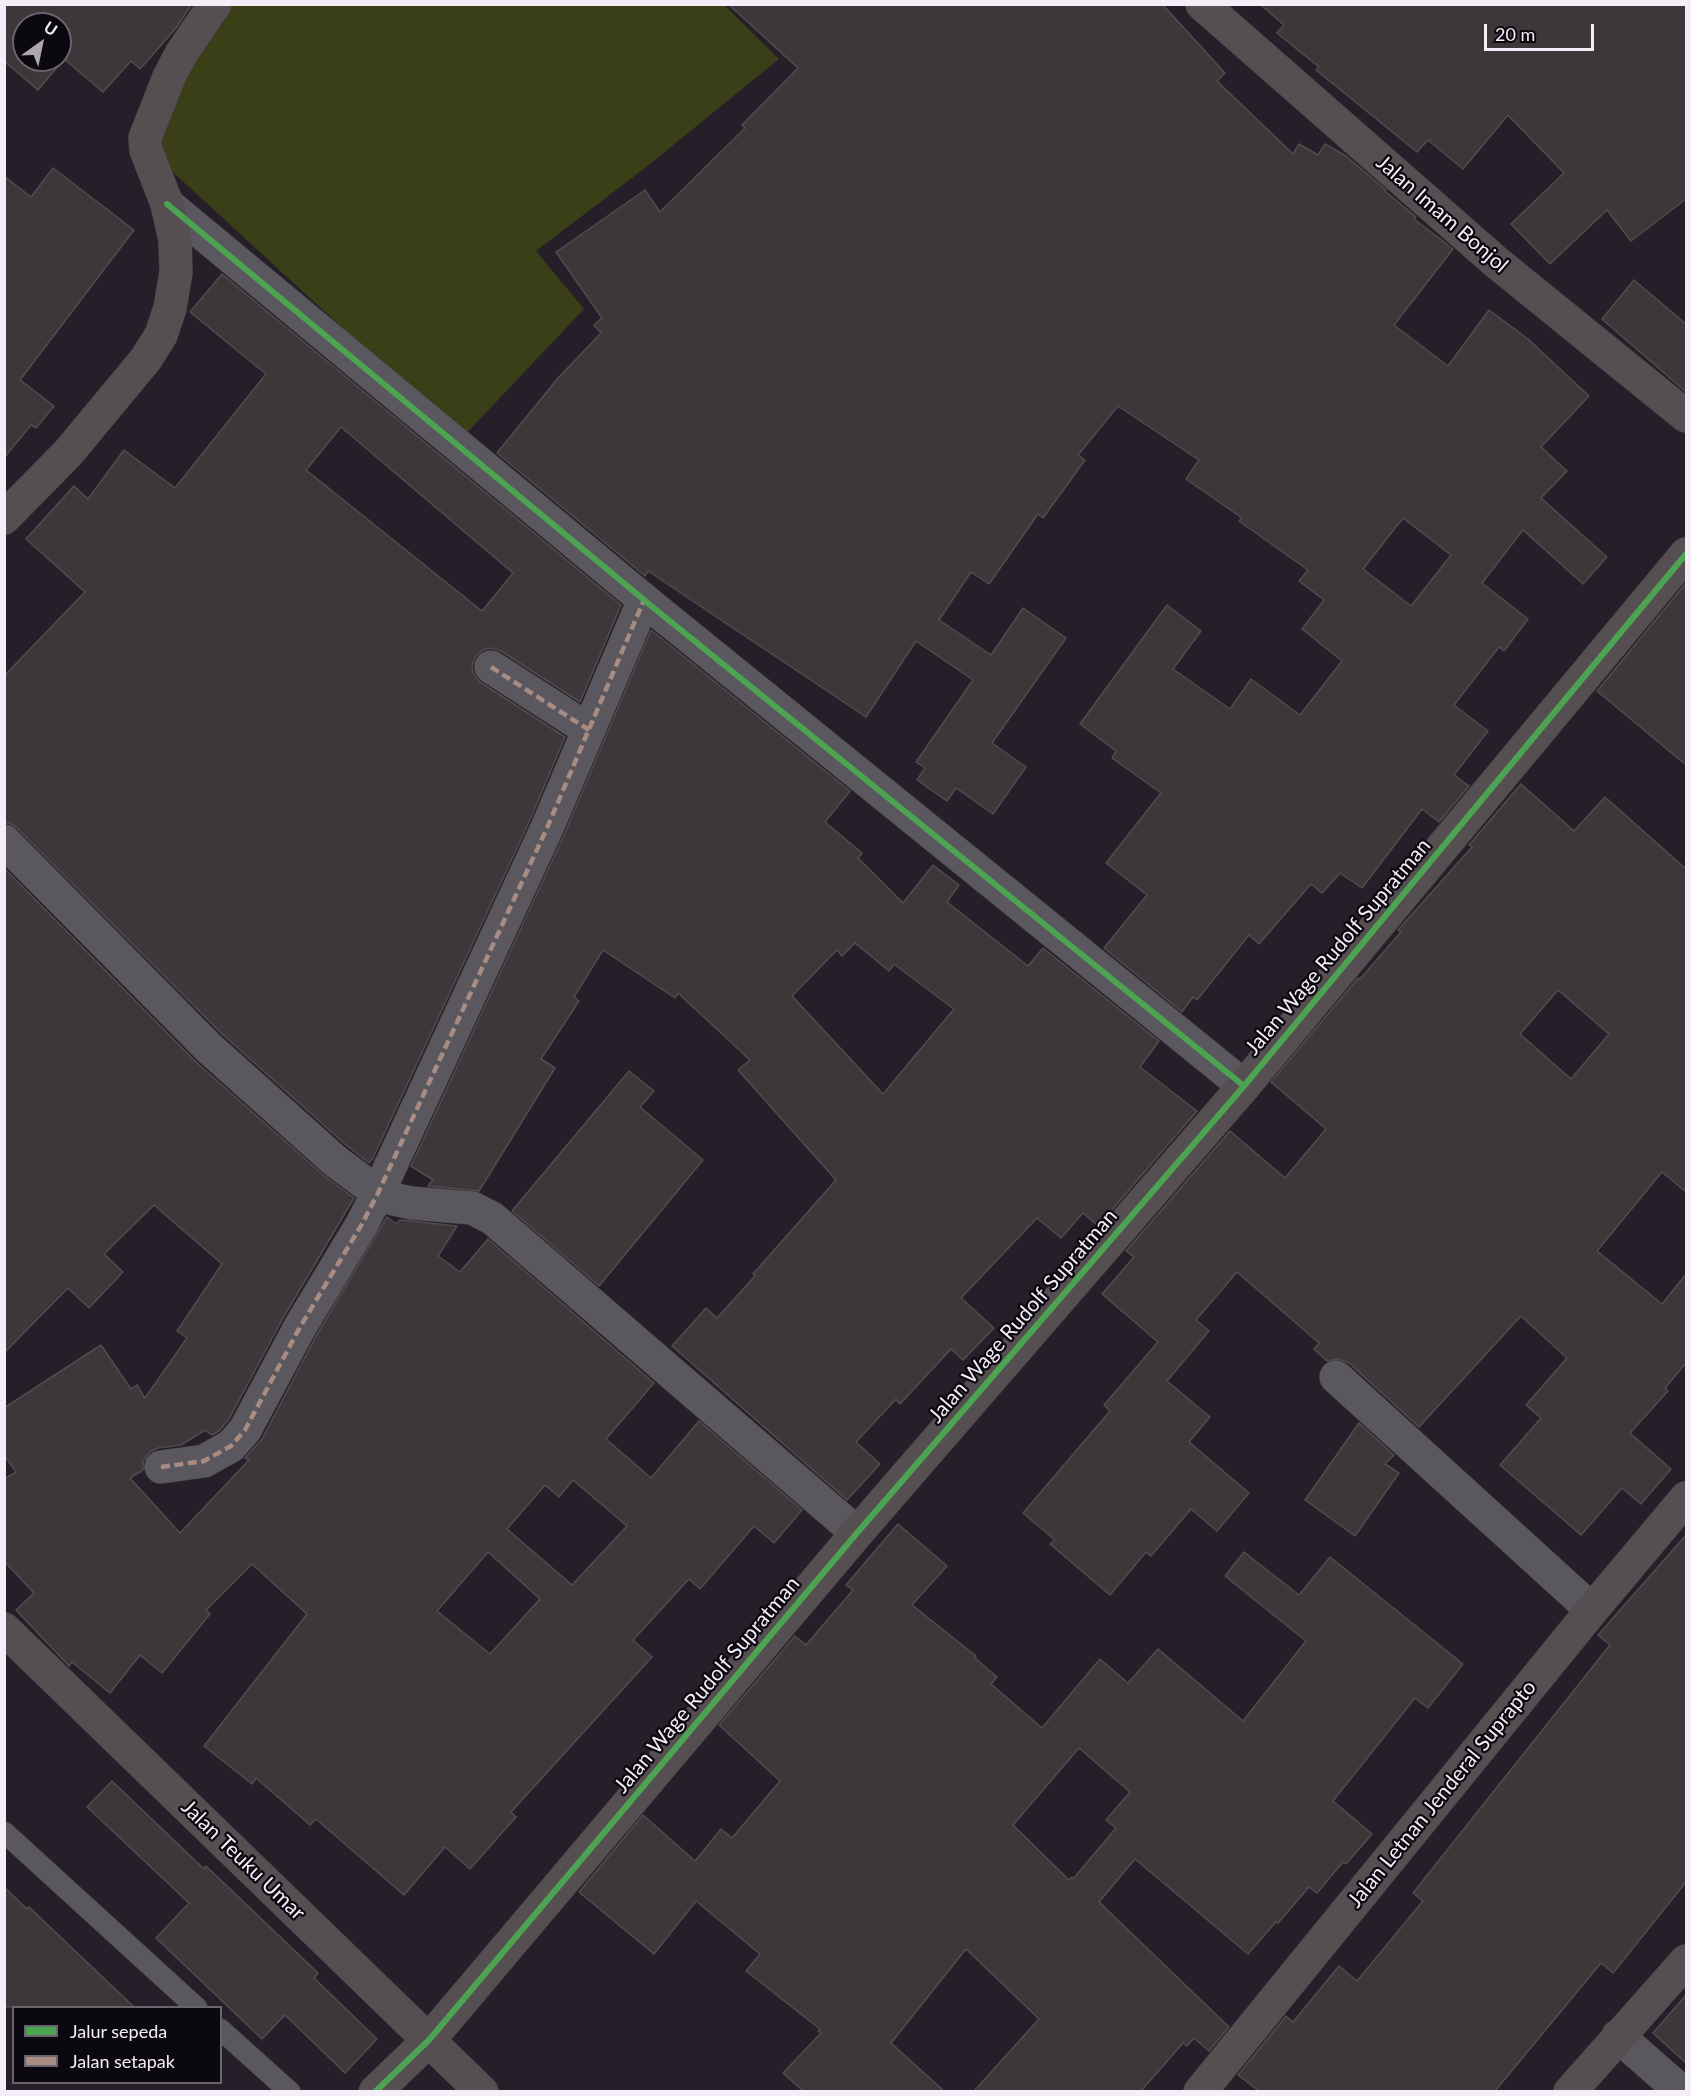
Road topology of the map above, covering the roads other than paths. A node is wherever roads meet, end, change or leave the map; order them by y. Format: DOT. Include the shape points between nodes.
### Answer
graph roads {
  1 [pos="215,4"];
  2 [pos="1202,4"];
  3 [pos="167,204"];
  4 [pos="175,240"];
  5 [pos="210,240"];
  6 [pos="1686,416"];
  7 [pos="4,518"];
  8 [pos="1686,554"];
  9 [pos="658,611"];
  10 [pos="491,667"];
  11 [pos="589,730"];
  12 [pos="4,841"];
  13 [pos="1244,1086"];
  14 [pos="393,1198"];
  15 [pos="1336,1377"];
  16 [pos="161,1467"];
  17 [pos="1686,1498"];
  18 [pos="857,1533"];
  19 [pos="1592,1610"];
  20 [pos="4,1629"];
  21 [pos="4,1832"];
  22 [pos="1686,1961"];
  23 [pos="196,2006"];
  24 [pos="222,2031"];
  25 [pos="1618,2036"];
  26 [pos="429,2040"];
  27 [pos="290,2091"];
  28 [pos="375,2091"];
  29 [pos="482,2091"];
  30 [pos="1200,2091"];
  31 [pos="1570,2091"];
  32 [pos="1682,2091"];
  1 -- 3 [label="street" via="181,54 147,131 146,150"];
  2 -- 6 [label="street, Jalan Imam Bonjol" via="1496,262"];
  3 -- 4 [label="street"];
  3 -- 5 [label="street"];
  4 -- 5 [label="street"];
  4 -- 7 [label="street" via="176,272 170,308 147,359 68,453"];
  5 -- 9 [label="street"];
  8 -- 13 [label="street, Jalan Wage Rudolf Supratman"];
  9 -- 11 [label="street"];
  9 -- 13 [label="street"];
  10 -- 11 [label="street"];
  11 -- 14 [label="street"];
  12 -- 14 [label="street" via="210,1048 318,1147"];
  13 -- 18 [label="street, Jalan Wage Rudolf Supratman"];
  14 -- 16 [label="street" via="300,1327 245,1430 231,1446 204,1461"];
  14 -- 18 [label="street" via="472,1208 492,1218"];
  15 -- 19 [label="street"];
  17 -- 19 [label="street, Jalan Letnan Jenderal Suprapto"];
  18 -- 26 [label="street, Jalan Wage Rudolf Supratman"];
  19 -- 30 [label="street, Jalan Letnan Jenderal Suprapto"];
  20 -- 26 [label="street, Jalan Teuku Umar"];
  21 -- 23 [label="lane"];
  22 -- 25 [label="street"];
  24 -- 27 [label="lane"];
  25 -- 31 [label="street"];
  25 -- 32 [label="street"];
  26 -- 28 [label="street, Jalan Wage Rudolf Supratman"];
  26 -- 29 [label="street, Jalan Teuku Umar"];
}
